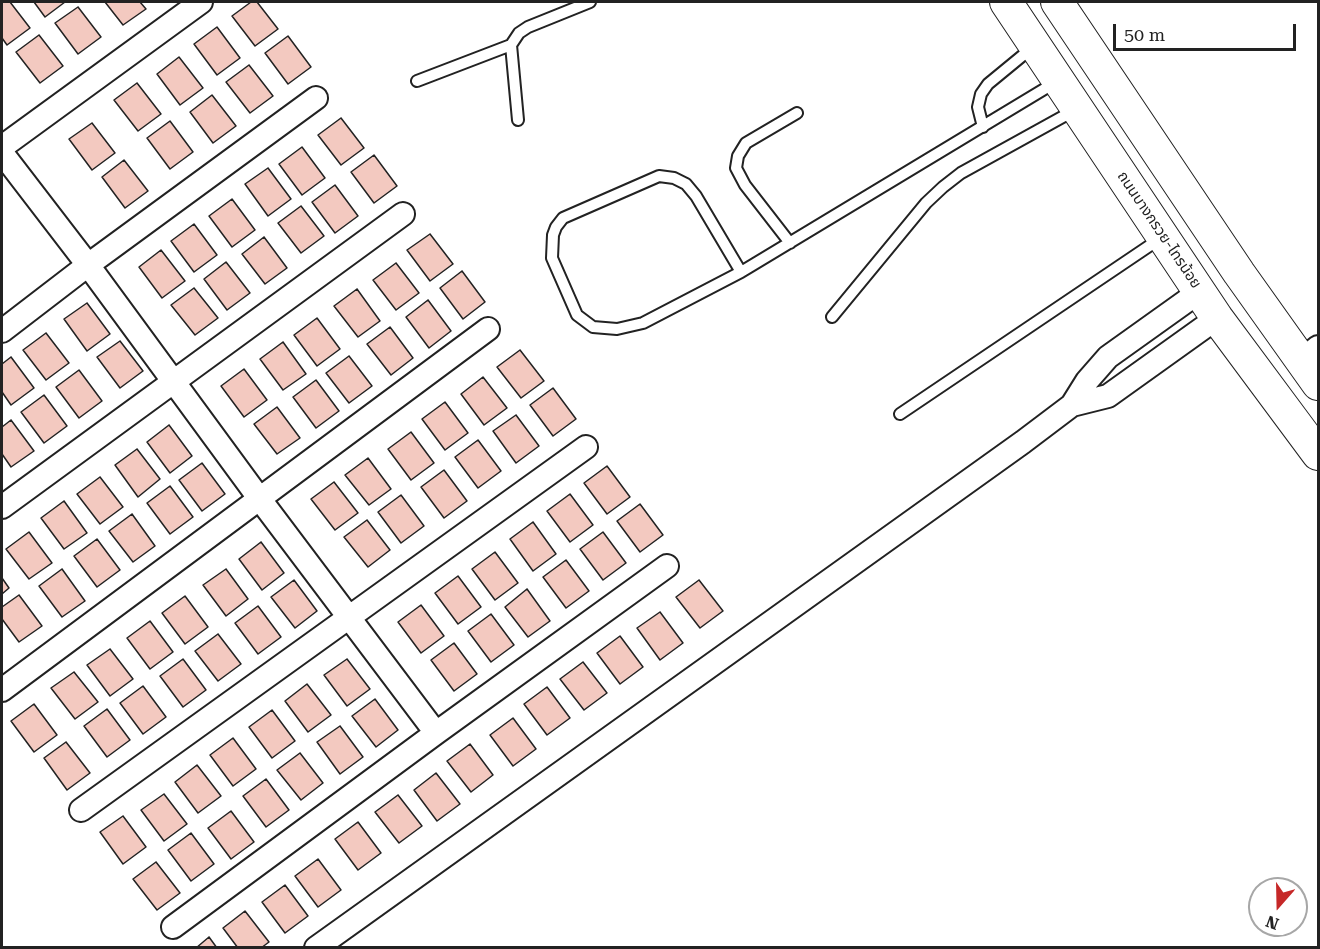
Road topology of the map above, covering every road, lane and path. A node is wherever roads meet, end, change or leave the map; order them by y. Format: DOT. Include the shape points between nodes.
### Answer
graph roads {
  1 [pos="201,2"];
  2 [pos="590,2"];
  3 [pos="1006,2"];
  4 [pos="1057,2"];
  5 [pos="511,45"];
  6 [pos="1035,45"];
  7 [pos="417,81"];
  8 [pos="1059,81"];
  9 [pos="316,98"];
  10 [pos="1078,108"];
  11 [pos="796,113"];
  12 [pos="518,120"];
  13 [pos="983,127"];
  14 [pos="2,147"];
  15 [pos="2,153"];
  16 [pos="403,214"];
  17 [pos="1163,236"];
  18 [pos="790,243"];
  19 [pos="88,265"];
  20 [pos="741,272"];
  21 [pos="1199,292"];
  22 [pos="832,317"];
  23 [pos="1217,318"];
  24 [pos="488,329"];
  25 [pos="2,331"];
  26 [pos="1313,364"];
  27 [pos="173,382"];
  28 [pos="1072,405"];
  29 [pos="900,414"];
  30 [pos="586,447"];
  31 [pos="1318,454"];
  32 [pos="259,498"];
  33 [pos="2,507"];
  34 [pos="667,566"];
  35 [pos="348,618"];
  36 [pos="2,690"];
  37 [pos="436,733"];
  38 [pos="81,810"];
  39 [pos="173,927"];
  40 [pos="316,948"];
  1 -- 14 [label="street"];
  2 -- 5 [label="lane" via="528,27"];
  3 -- 6 [label="main road, ถนนบางกรวย-ไทรน้อย"];
  4 -- 26 [label="main road" via="1175,179"];
  5 -- 7 [label="lane"];
  5 -- 12 [label="lane"];
  6 -- 8 [label="main road, ถนนบางกรวย-ไทรน้อย"];
  6 -- 13 [label="lane" via="981,94 978,107"];
  8 -- 10 [label="main road, ถนนบางกรวย-ไทรน้อย"];
  8 -- 13 [label="lane"];
  9 -- 19 [label="street"];
  10 -- 17 [label="main road, ถนนบางกรวย-ไทรน้อย"];
  10 -- 22 [label="lane" via="943,187"];
  11 -- 18 [label="lane" via="746,143 736,168"];
  13 -- 18 [label="lane"];
  15 -- 19 [label="street"];
  16 -- 27 [label="street"];
  17 -- 21 [label="main road, ถนนบางกรวย-ไทรน้อย"];
  17 -- 29 [label="lane"];
  18 -- 20 [label="lane"];
  19 -- 25 [label="street"];
  19 -- 27 [label="street"];
  20 -- 20 [label="lane" via="643,323 617,329 593,327 578,315 552,258 553,235 563,218 659,176 674,178 696,196"];
  21 -- 23 [label="main road, ถนนบางกรวย-ไทรน้อย"];
  21 -- 28 [label="street" via="1108,357"];
  23 -- 28 [label="street" via="1108,396"];
  23 -- 31 [label="main road, ถนนบางกรวย-ไทรน้อย"];
  24 -- 32 [label="street"];
  27 -- 32 [label="street"];
  27 -- 33 [label="street"];
  28 -- 40 [label="street"];
  30 -- 35 [label="street"];
  32 -- 35 [label="street"];
  32 -- 36 [label="street"];
  34 -- 37 [label="street"];
  35 -- 37 [label="street"];
  35 -- 38 [label="street"];
  37 -- 39 [label="street"];
}
